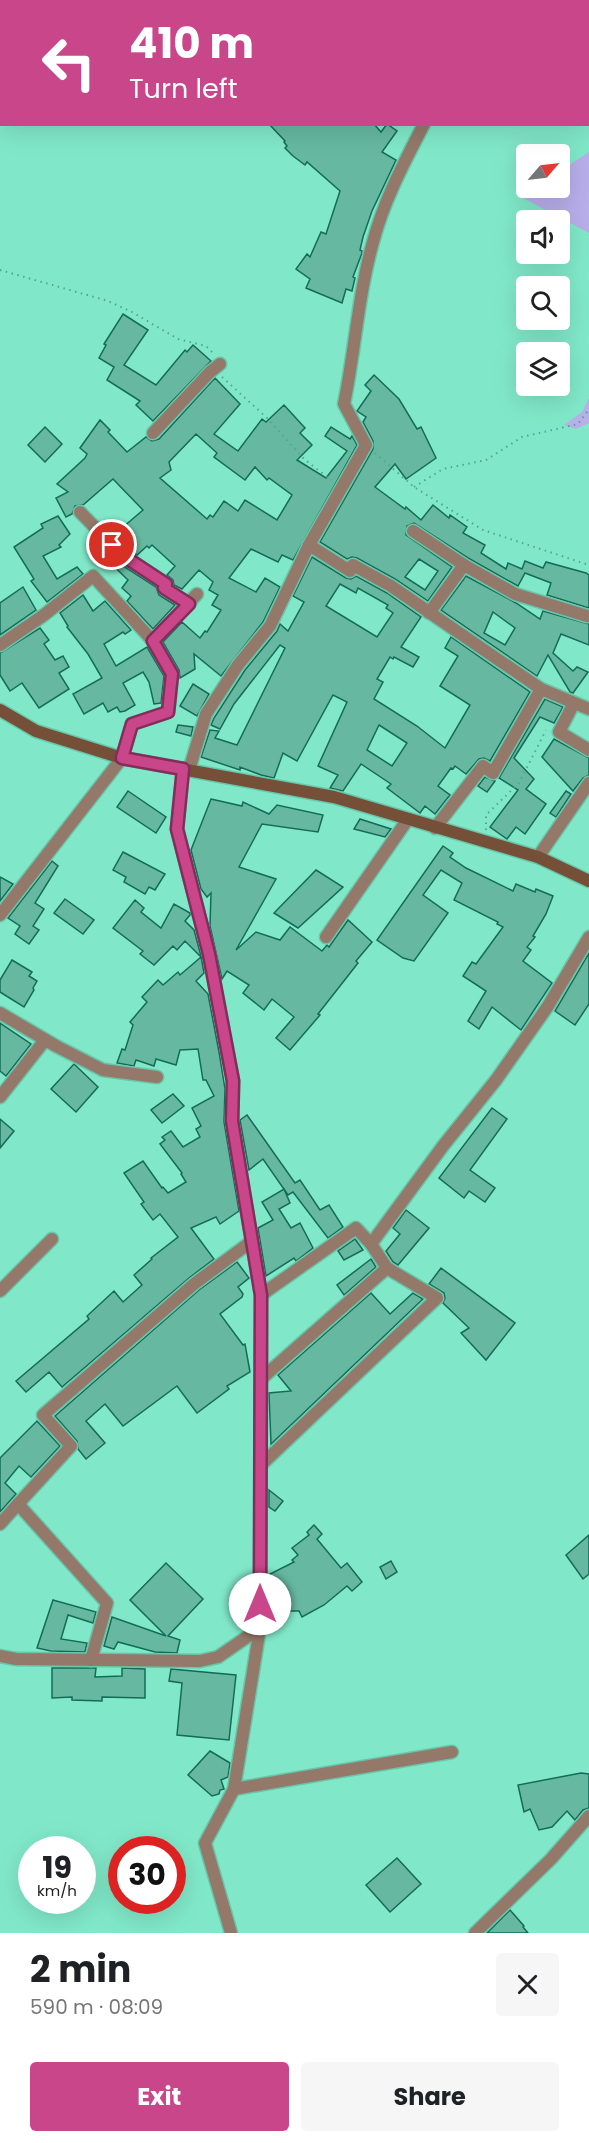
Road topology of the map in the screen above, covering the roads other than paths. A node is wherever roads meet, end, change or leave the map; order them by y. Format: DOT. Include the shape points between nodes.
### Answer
graph roads {
  1 [pos="423,126"];
  2 [pos="220,364"];
  3 [pos="153,433"];
  4 [pos="80,512"];
  5 [pos="413,531"];
  6 [pos="309,545"];
  7 [pos="464,565"];
  8 [pos="197,594"];
  9 [pos="189,604"];
  10 [pos="429,613"];
  11 [pos="587,616"];
  12 [pos="153,641"];
  13 [pos="0,645"];
  14 [pos="541,689"];
  15 [pos="574,703"];
  16 [pos="589,709"];
  17 [pos="0,711"];
  18 [pos="589,750"];
  19 [pos="122,758"];
  20 [pos="186,769"];
  21 [pos="589,783"];
  22 [pos="408,819"];
  23 [pos="435,828"];
  24 [pos="538,857"];
  25 [pos="588,877"];
  26 [pos="0,915"];
  27 [pos="326,937"];
  28 [pos="589,937"];
  29 [pos="0,1013"];
  30 [pos="45,1040"];
  31 [pos="157,1077"];
  32 [pos="0,1097"];
  33 [pos="52,1239"];
  34 [pos="252,1241"];
  35 [pos="371,1244"];
  36 [pos="387,1268"];
  37 [pos="0,1291"];
  38 [pos="261,1295"];
  39 [pos="261,1379"];
  40 [pos="261,1465"];
  41 [pos="18,1504"];
  42 [pos="0,1524"];
  43 [pos="260,1628"];
  44 [pos="0,1656"];
  45 [pos="91,1660"];
  46 [pos="452,1752"];
  47 [pos="234,1789"];
  48 [pos="589,1816"];
  49 [pos="231,1933"];
  50 [pos="475,1933"];
  1 -- 6 [label="street" via="392,185 373,242 362,293 344,404 366,445"];
  2 -- 3 [label="street"];
  4 -- 9 [label="street" via="122,555"];
  5 -- 7 [label="street"];
  6 -- 10 [label="street" via="350,571 354,565"];
  6 -- 20 [label="street" via="270,626 206,714"];
  7 -- 10 [label="street"];
  7 -- 11 [label="street" via="515,594"];
  8 -- 9 [label="street"];
  9 -- 12 [label="street"];
  10 -- 14 [label="street"];
  12 -- 13 [label="street" via="93,576"];
  12 -- 19 [label="street" via="172,674 168,712 132,724"];
  14 -- 15 [label="street"];
  14 -- 23 [label="street" via="493,773 483,766"];
  15 -- 16 [label="street"];
  15 -- 18 [label="street" via="559,732"];
  17 -- 19 [label="main road" via="36,731"];
  19 -- 20 [label="main road"];
  19 -- 26 [label="street"];
  20 -- 22 [label="main road" via="334,797"];
  20 -- 34 [label="street" via="177,829 209,954 233,1081 232,1121"];
  21 -- 24 [label="street"];
  22 -- 23 [label="main road"];
  22 -- 27 [label="street"];
  23 -- 24 [label="main road"];
  24 -- 25 [label="main road"];
  28 -- 35 [label="street" via="548,1006 496,1080"];
  29 -- 30 [label="street"];
  30 -- 31 [label="street" via="103,1070"];
  30 -- 32 [label="street"];
  33 -- 37 [label="street"];
  34 -- 38 [label="street"];
  34 -- 41 [label="street" via="194,1284 43,1415 71,1446"];
  35 -- 36 [label="street"];
  35 -- 38 [label="street" via="356,1228"];
  36 -- 39 [label="street"];
  36 -- 40 [label="street" via="437,1298"];
  38 -- 39 [label="street"];
  39 -- 40 [label="street"];
  40 -- 43 [label="street"];
  41 -- 42 [label="street"];
  41 -- 45 [label="street" via="107,1603"];
  43 -- 45 [label="street" via="218,1657 200,1661"];
  43 -- 47 [label="street"];
  44 -- 45 [label="street"];
  46 -- 47 [label="street"];
  47 -- 49 [label="street" via="204,1843"];
  48 -- 50 [label="street"];
}
